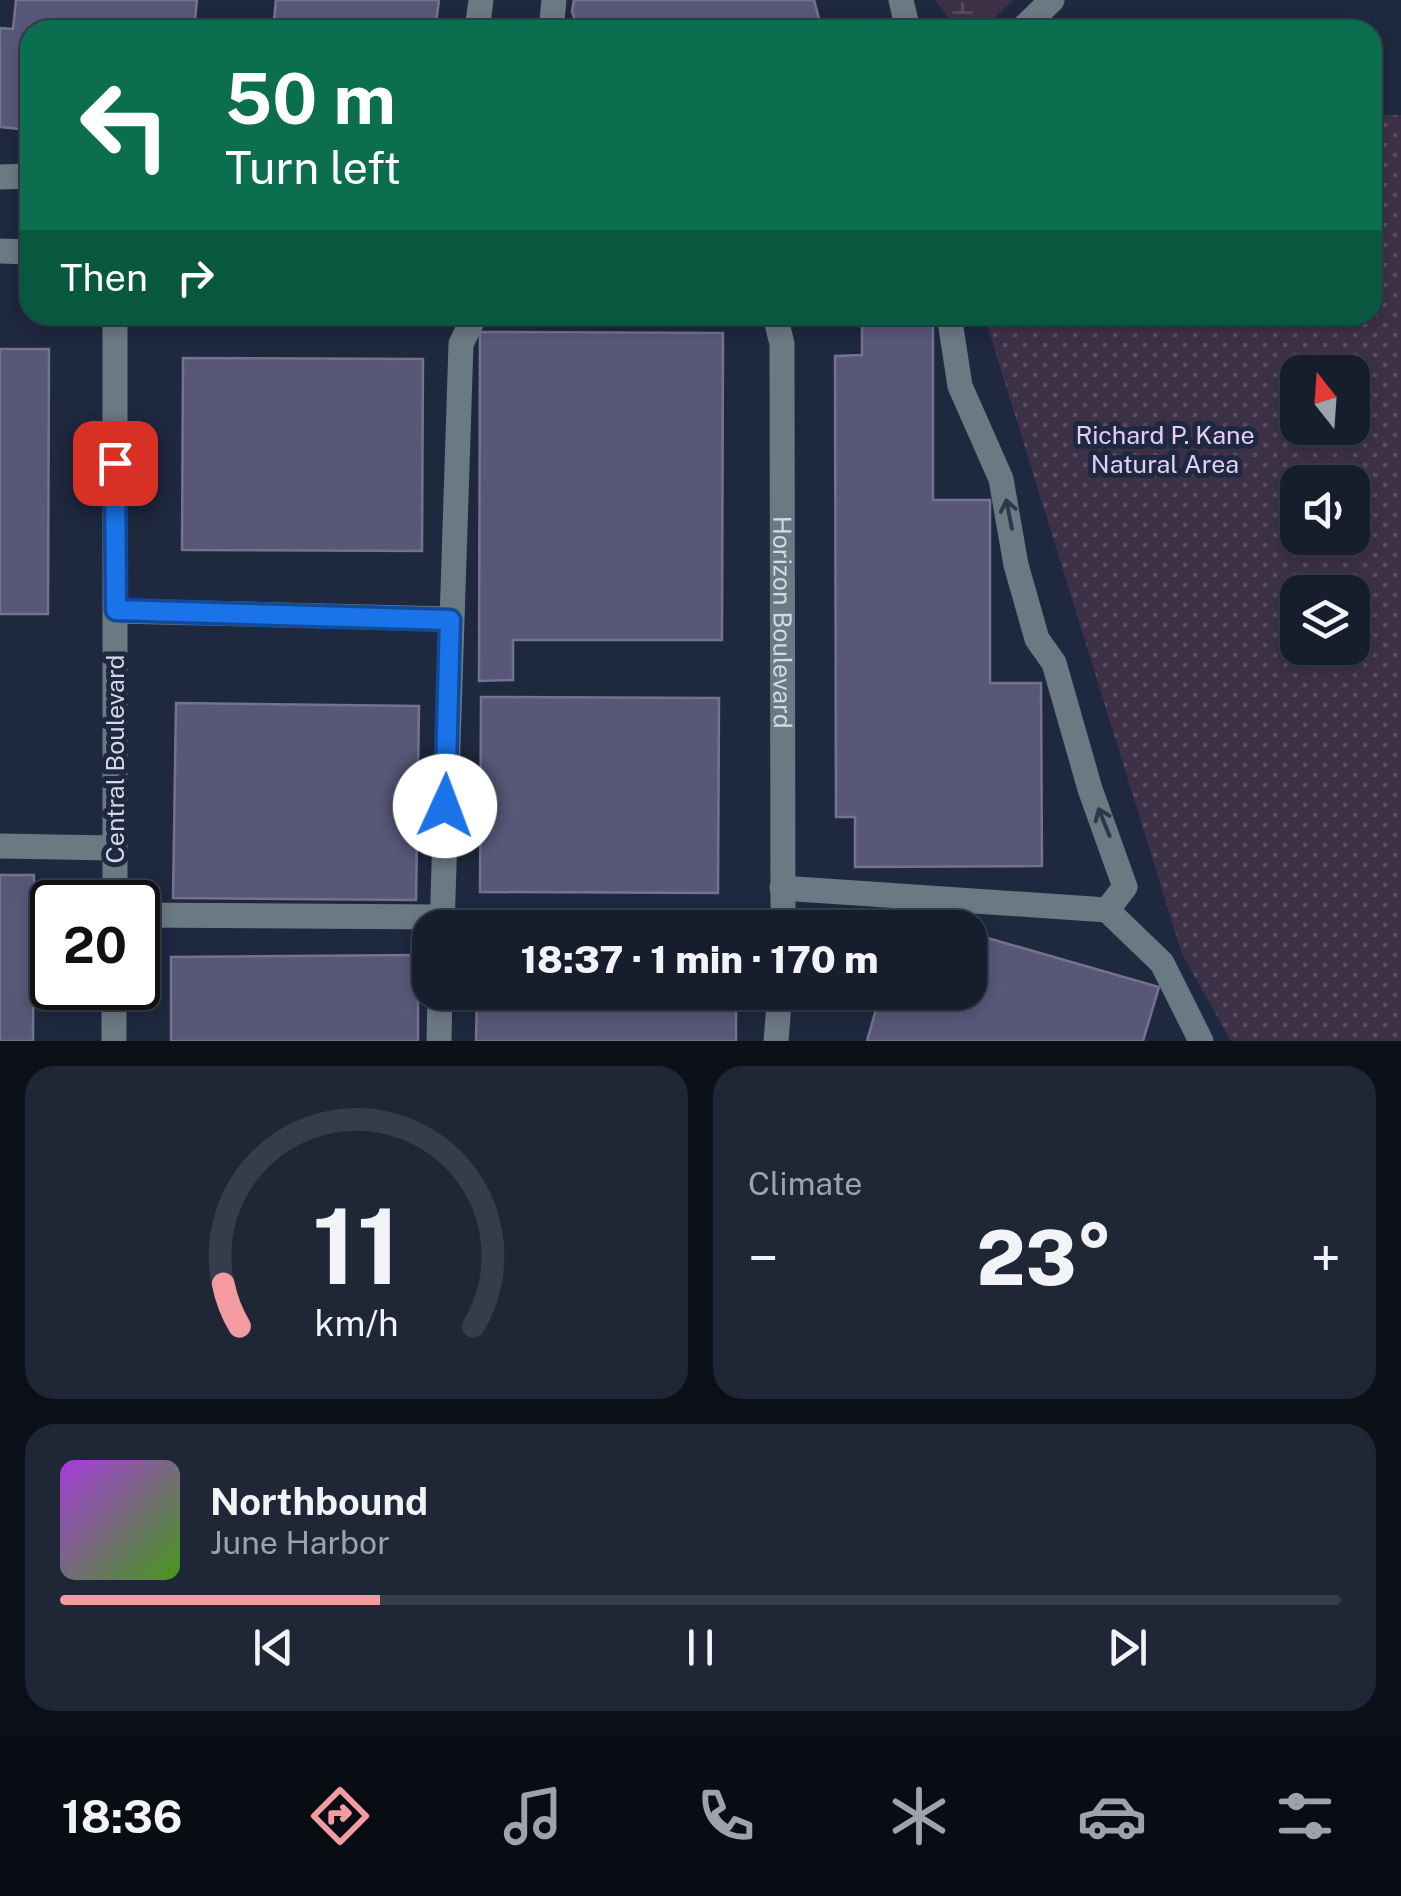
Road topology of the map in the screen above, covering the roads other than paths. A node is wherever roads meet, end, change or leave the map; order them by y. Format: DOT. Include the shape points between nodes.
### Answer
graph roads {
  1 [pos="1052,0"];
  2 [pos="1031,20"];
  3 [pos="115,325"];
  4 [pos="470,325"];
  5 [pos="777,325"];
  6 [pos="950,325"];
  7 [pos="116,610"];
  8 [pos="450,620"];
  9 [pos="0,846"];
  10 [pos="114,848"];
  11 [pos="114,880"];
  12 [pos="782,888"];
  13 [pos="442,910"];
  14 [pos="782,910"];
  15 [pos="1107,910"];
  16 [pos="160,916"];
  17 [pos="412,921"];
  18 [pos="114,1010"];
  19 [pos="440,1010"];
  20 [pos="779,1010"];
  21 [pos="114,1041"];
  22 [pos="439,1041"];
  23 [pos="776,1041"];
  24 [pos="1200,1041"];
  1 -- 2 [label="street"];
  3 -- 7 [label="street, Central Boulevard"];
  4 -- 8 [label="street" via="461,344"];
  5 -- 12 [label="street, Horizon Boulevard"];
  15 -- 6 [label="street, one-way" via="1125,887 1054,663 1036,639 1002,479 960,386"];
  7 -- 8 [label="street"];
  7 -- 10 [label="street, Central Boulevard"];
  8 -- 13 [label="street"];
  9 -- 10 [label="street"];
  10 -- 11 [label="street, Central Boulevard"];
  12 -- 14 [label="street, Horizon Boulevard"];
  12 -- 15 [label="street"];
  15 -- 24 [label="street" via="1162,963"];
  16 -- 17 [label="street"];
  18 -- 21 [label="street"];
  19 -- 22 [label="street"];
  20 -- 23 [label="street"];
}
